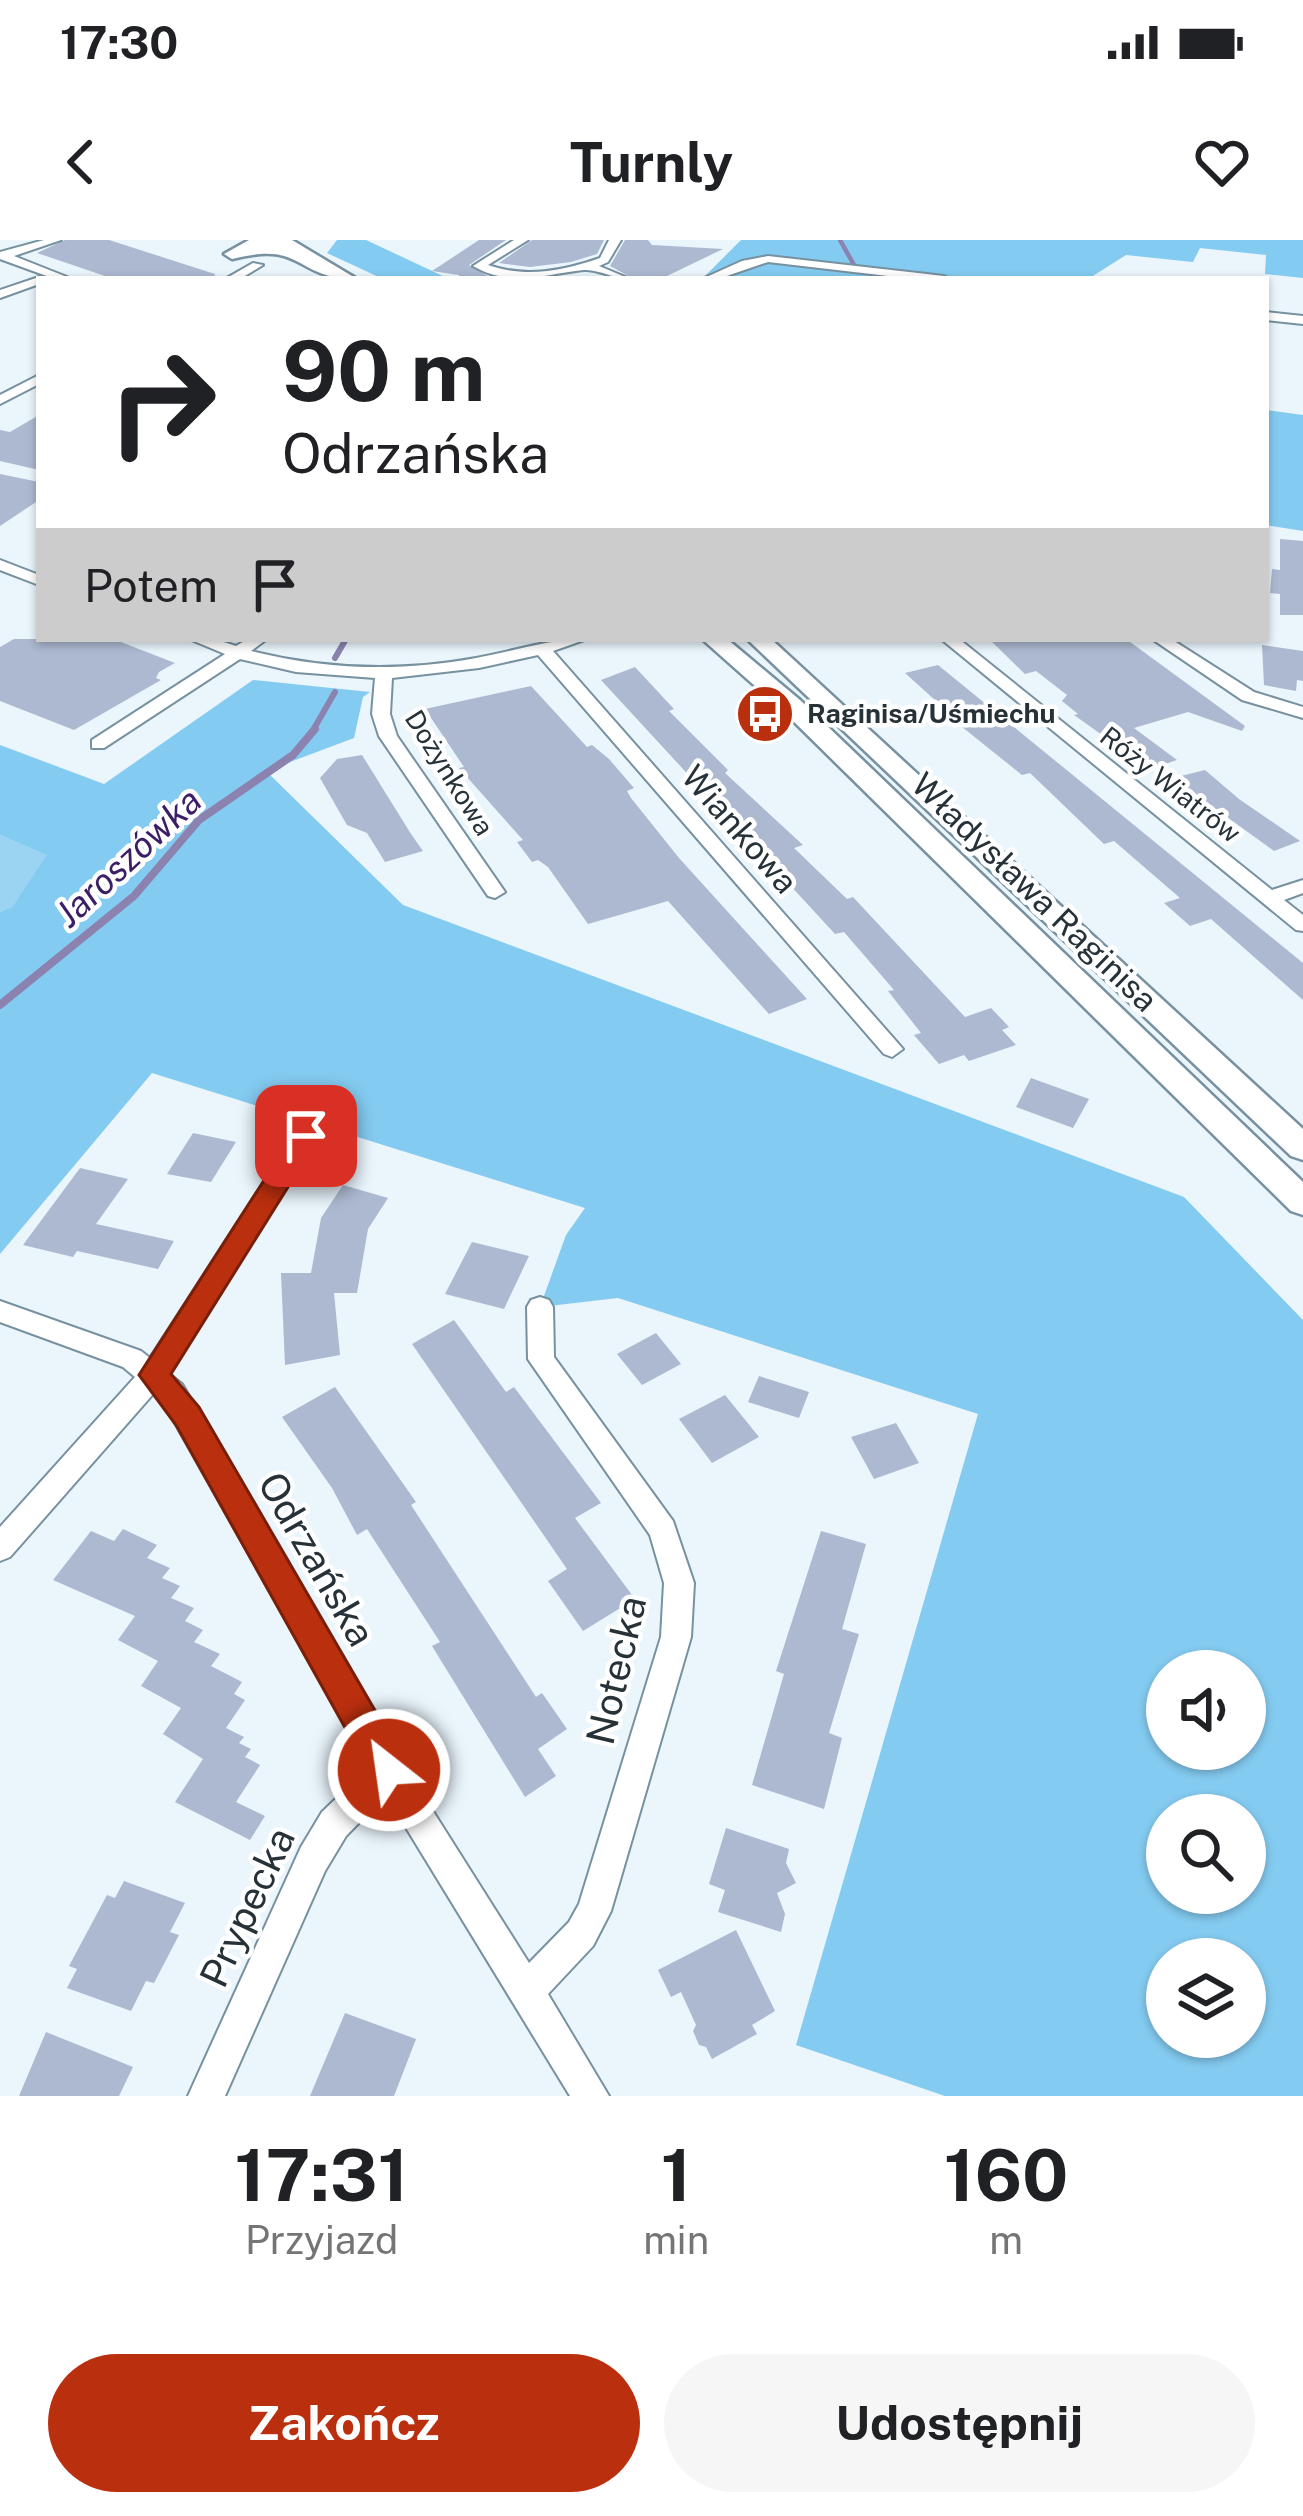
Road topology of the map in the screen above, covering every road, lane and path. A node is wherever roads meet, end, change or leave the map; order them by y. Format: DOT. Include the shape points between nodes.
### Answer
graph roads {
  1 [pos="55,240"];
  2 [pos="522,240"];
  3 [pos="615,240"];
  4 [pos="212,243"];
  5 [pos="279,252"];
  6 [pos="2,255"];
  7 [pos="235,257"];
  8 [pos="589,266"];
  9 [pos="46,276"];
  10 [pos="219,276"];
  11 [pos="236,276"];
  12 [pos="311,276"];
  13 [pos="342,276"];
  14 [pos="513,276"];
  15 [pos="532,276"];
  16 [pos="616,276"];
  17 [pos="716,276"];
  18 [pos="919,276"];
  19 [pos="36,282"];
  20 [pos="0,294"];
  21 [pos="1269,316"];
  22 [pos="1303,320"];
  23 [pos="36,381"];
  24 [pos="0,400"];
  25 [pos="0,565"];
  26 [pos="36,579"];
  27 [pos="205,642"];
  28 [pos="256,642"];
  29 [pos="568,642"];
  30 [pos="717,642"];
  31 [pos="761,642"];
  32 [pos="953,642"];
  33 [pos="1165,642"];
  34 [pos="542,649"];
  35 [pos="239,655"];
  36 [pos="384,675"];
  37 [pos="1303,713"];
  38 [pos="98,744"];
  39 [pos="1303,886"];
  40 [pos="495,892"];
  41 [pos="1270,898"];
  42 [pos="1303,925"];
  43 [pos="892,1049"];
  44 [pos="306,1136"];
  45 [pos="1303,1148"];
  46 [pos="1303,1202"];
  47 [pos="541,1307"];
  48 [pos="0,1311"];
  49 [pos="154,1375"];
  50 [pos="0,1548"];
  51 [pos="389,1770"];
  52 [pos="526,1991"];
  53 [pos="206,2096"];
  54 [pos="591,2096"];
  1 -- 6 [label="street"];
  2 -- 14 [label="street" via="479,266"];
  3 -- 8 [label="street" via="604,260"];
  4 -- 7 [label="main road"];
  5 -- 7 [label="main road"];
  5 -- 11 [label="street"];
  5 -- 12 [label="main road"];
  5 -- 13 [label="main road"];
  6 -- 9 [label="street"];
  7 -- 10 [label="street"];
  8 -- 15 [label="street"];
  8 -- 16 [label="street"];
  17 -- 18 [label="street" via="778,259"];
  19 -- 20 [label="street"];
  21 -- 22 [label="street"];
  23 -- 24 [label="street"];
  25 -- 26 [label="street"];
  27 -- 35 [label="street"];
  28 -- 35 [label="street"];
  29 -- 34 [label="street"];
  30 -- 46 [label="main road, Władysława Raginisa"];
  31 -- 45 [label="main road, Władysława Raginisa"];
  32 -- 41 [label="street, Róży Wiatrów"];
  33 -- 37 [label="street" via="1248,696"];
  34 -- 36 [label="street"];
  34 -- 43 [label="street, Wiankowa"];
  35 -- 36 [label="street" via="308,672"];
  35 -- 38 [label="street"];
  36 -- 40 [label="street, Dożynkowa" via="388,736"];
  39 -- 41 [label="street"];
  41 -- 42 [label="street, Róży Wiatrów"];
  44 -- 49 [label="street"];
  47 -- 52 [label="street, Notecka" via="541,1359 663,1530 679,1583 676,1637 594,1911"];
  48 -- 49 [label="street, Odrzańska" via="98,1345"];
  49 -- 50 [label="street"];
  49 -- 51 [label="street, Odrzańska" via="188,1416"];
  51 -- 52 [label="street, Odrzańska"];
  51 -- 53 [label="street, Prypecka" via="334,1823 314,1858"];
  52 -- 54 [label="street, Odrzańska"];
}
